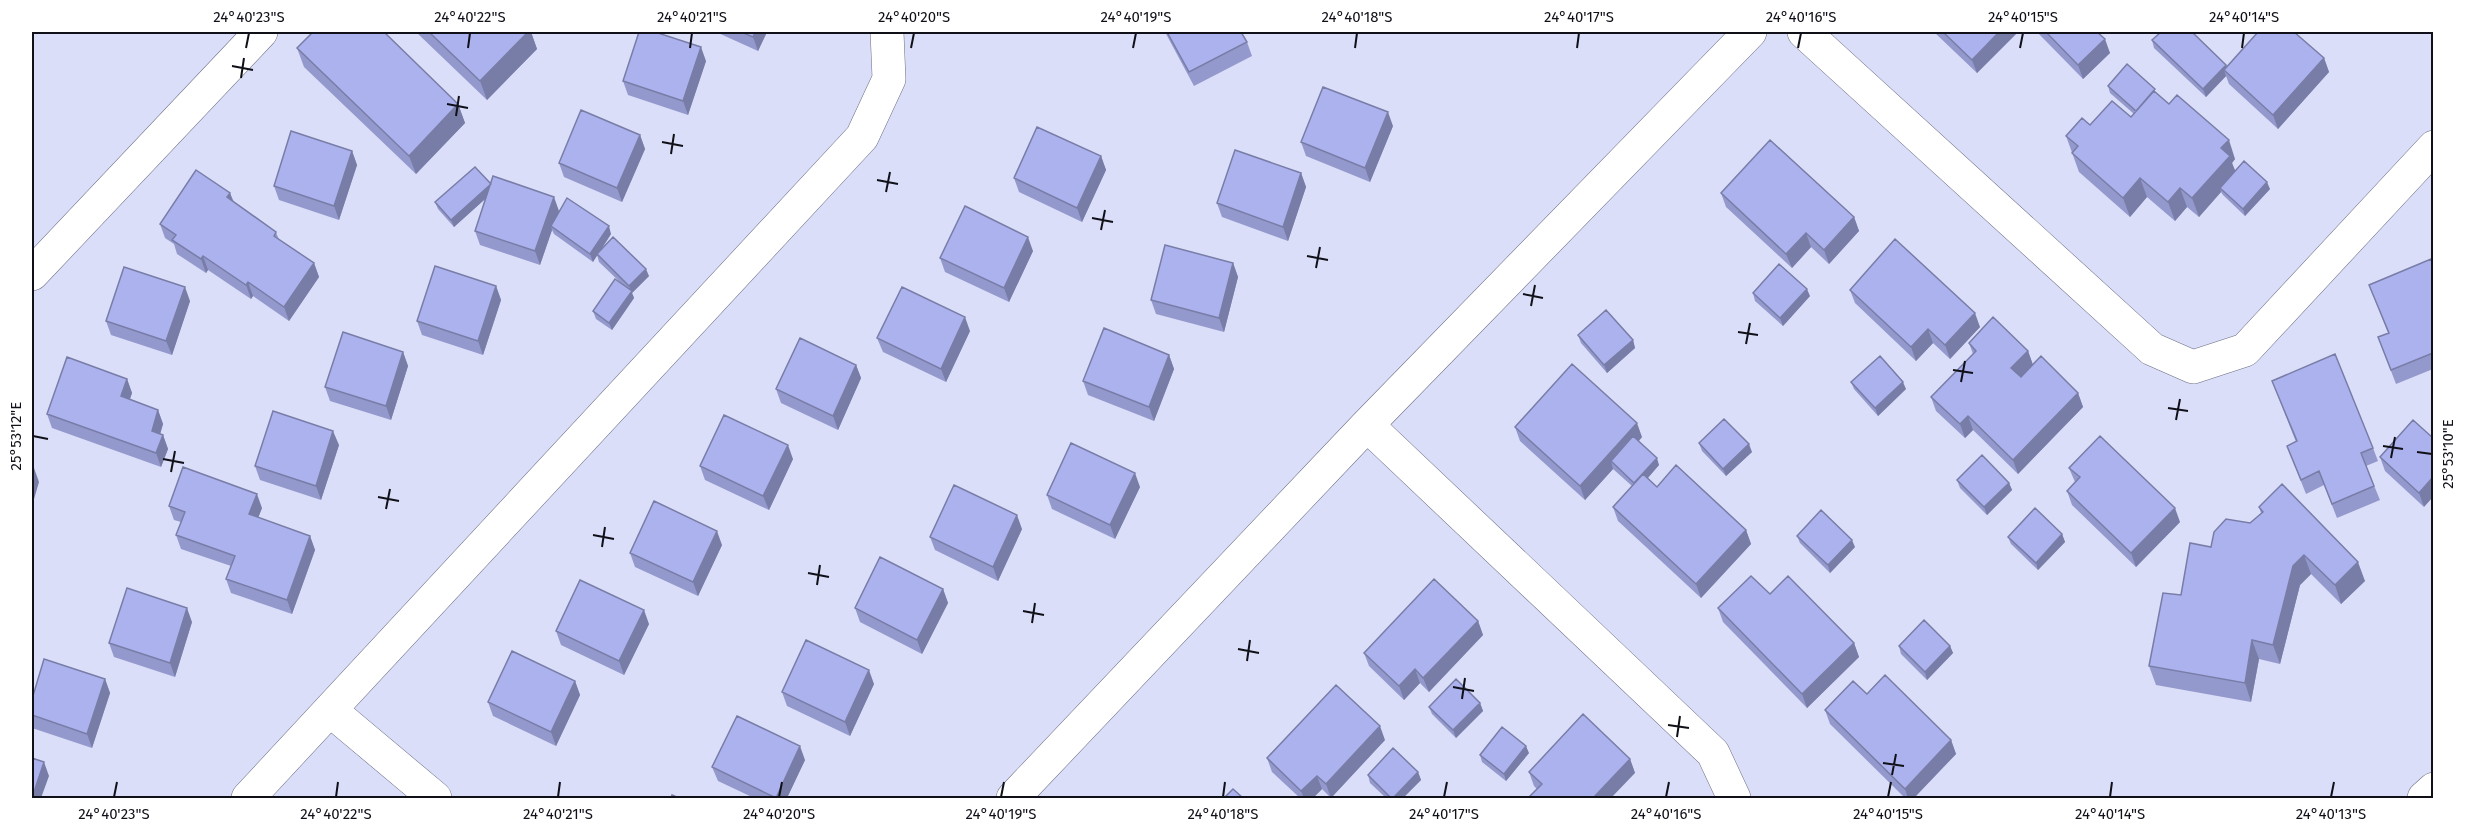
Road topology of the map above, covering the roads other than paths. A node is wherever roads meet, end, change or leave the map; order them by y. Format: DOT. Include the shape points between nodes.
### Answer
graph roads {
  1 [pos="261,32"];
  2 [pos="887,32"];
  3 [pos="1750,32"];
  4 [pos="1804,32"];
  5 [pos="2433,147"];
  6 [pos="32,274"];
  7 [pos="1367,425"];
  8 [pos="330,710"];
  9 [pos="2433,789"];
  10 [pos="248,798"];
  11 [pos="435,798"];
  12 [pos="1013,798"];
  13 [pos="1734,798"];
  14 [pos="2424,798"];
  1 -- 6 [label="street"];
  2 -- 8 [label="street" via="889,79 862,137"];
  3 -- 7 [label="street"];
  4 -- 5 [label="street" via="2152,349 2193,367 2245,350"];
  7 -- 12 [label="street"];
  7 -- 13 [label="street" via="1713,753"];
  8 -- 10 [label="street"];
  8 -- 11 [label="street"];
  9 -- 14 [label="street"];
}
